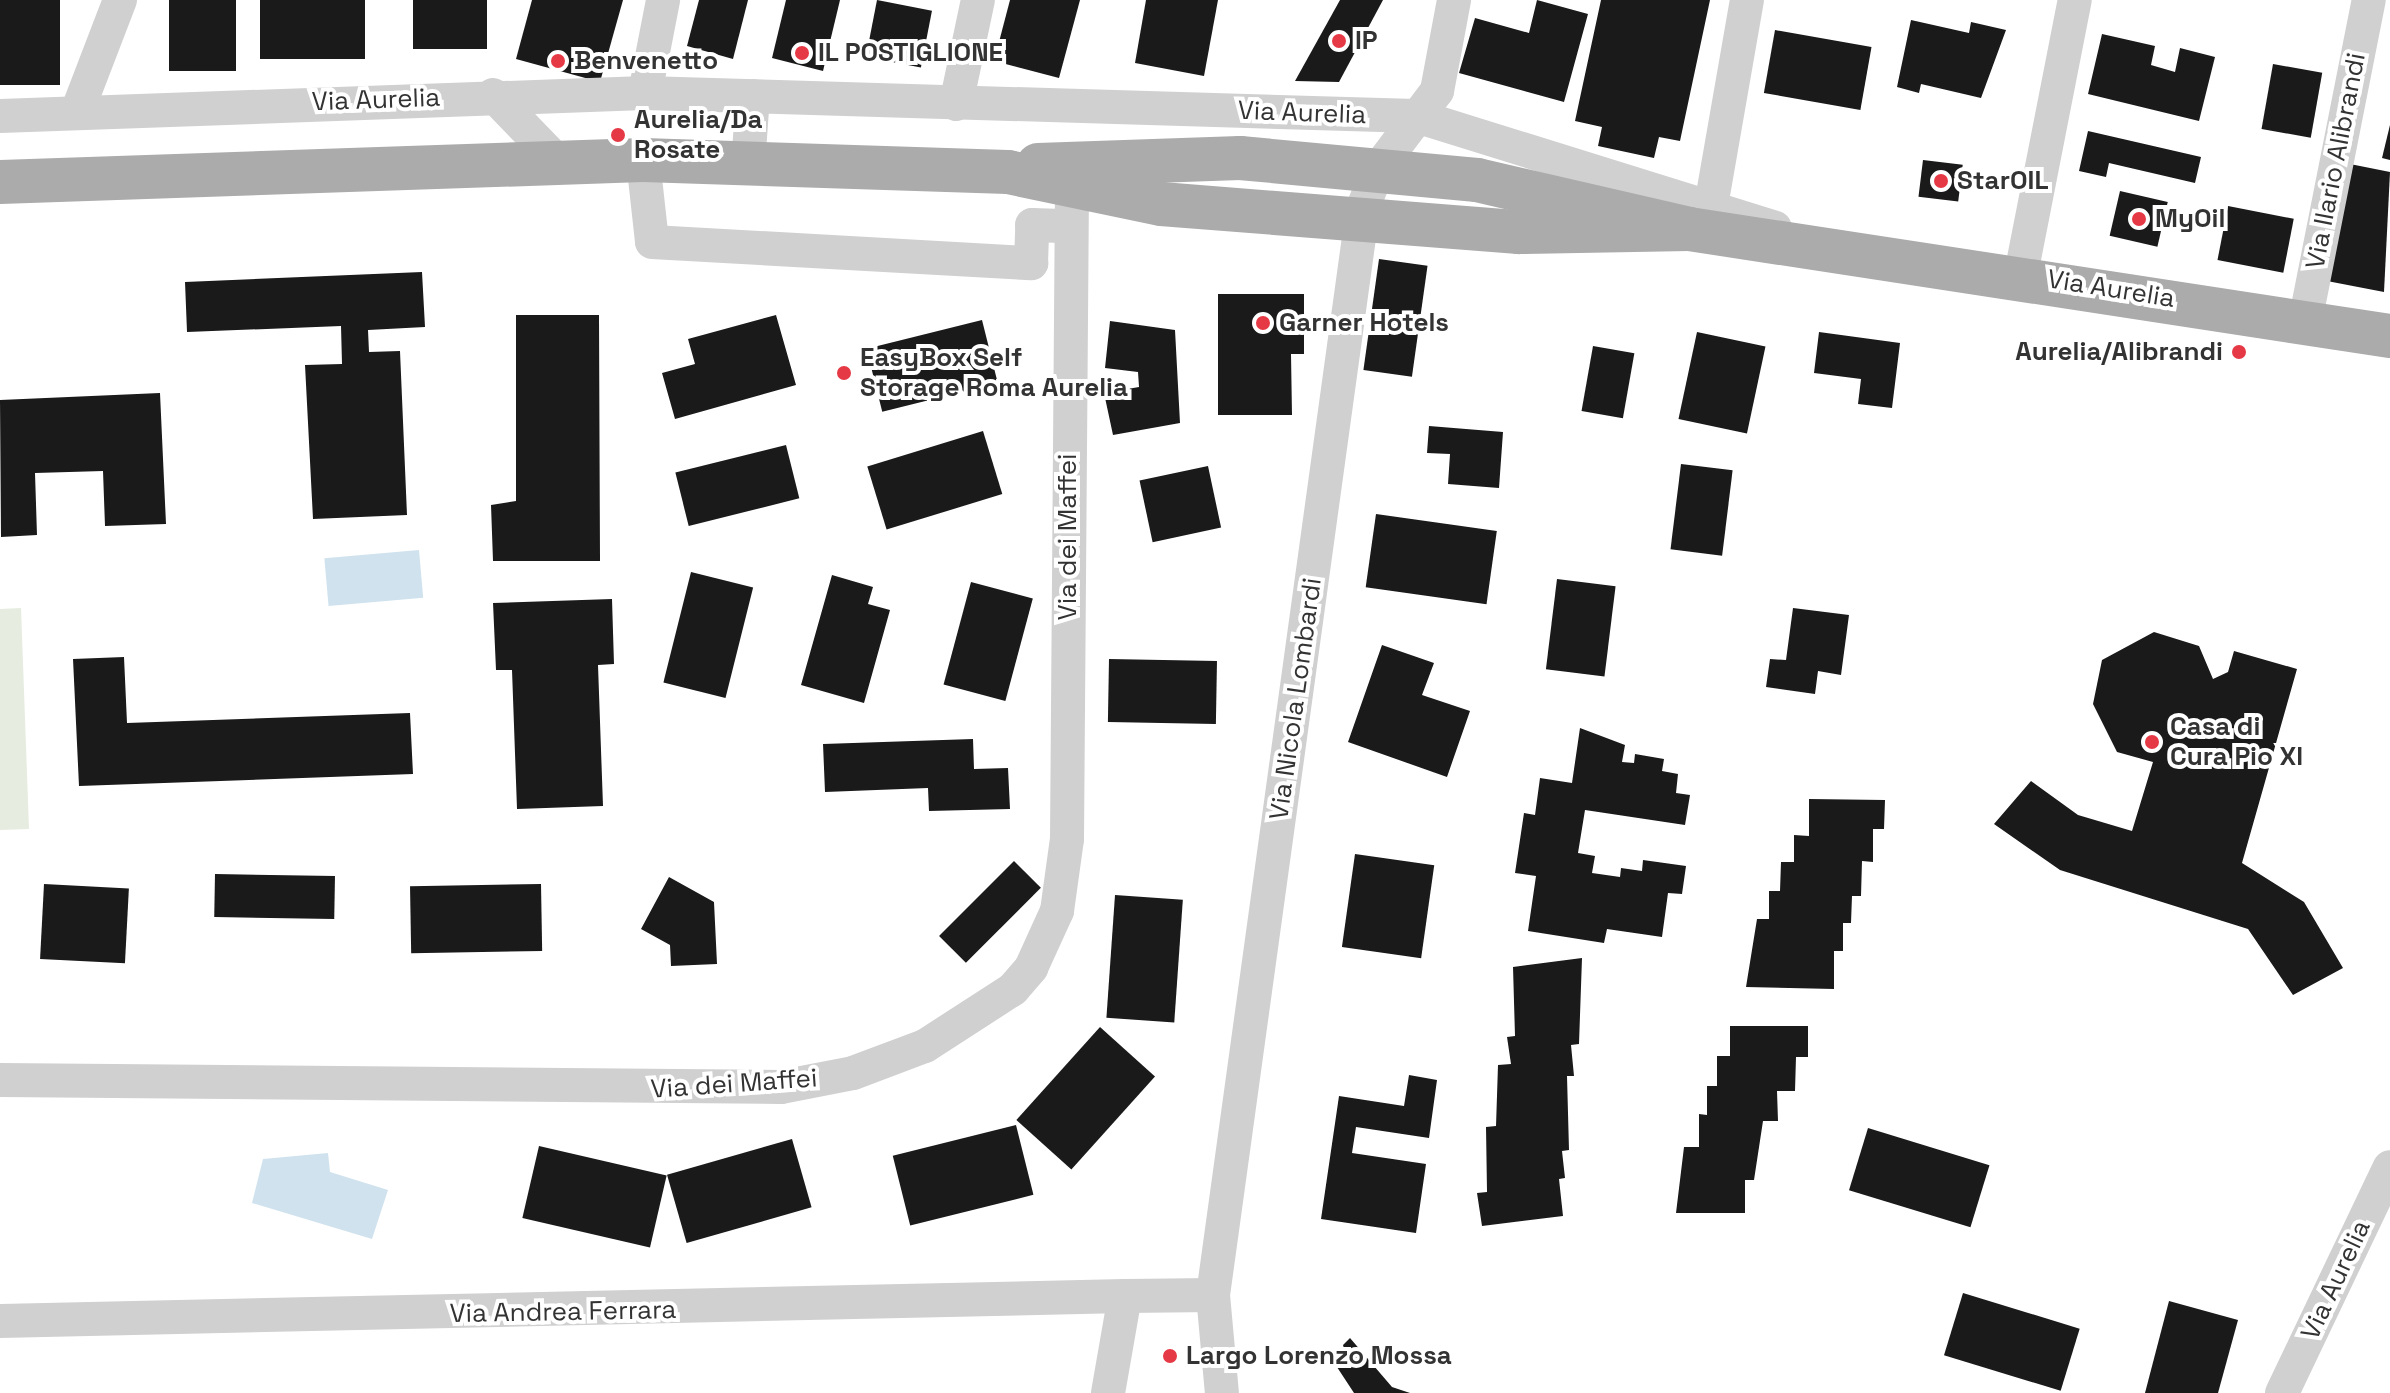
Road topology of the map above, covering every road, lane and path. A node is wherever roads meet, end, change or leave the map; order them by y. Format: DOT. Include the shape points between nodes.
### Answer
graph roads {
  1 [pos="120,0"];
  2 [pos="663,0"];
  3 [pos="978,0"];
  4 [pos="1454,0"];
  5 [pos="1747,0"];
  6 [pos="2075,0"];
  7 [pos="2369,0"];
  8 [pos="645,93"];
  9 [pos="493,95"];
  10 [pos="753,96"];
  11 [pos="956,104"];
  12 [pos="77,112"];
  13 [pos="0,116"];
  14 [pos="1416,116"];
  15 [pos="643,160"];
  16 [pos="557,161"];
  17 [pos="748,165"];
  18 [pos="1378,169"];
  19 [pos="1008,172"];
  20 [pos="0,182"];
  21 [pos="1071,206"];
  22 [pos="1700,217"];
  23 [pos="1362,220"];
  24 [pos="2021,274"];
  25 [pos="2305,322"];
  26 [pos="2390,336"];
  27 [pos="0,1080"];
  28 [pos="2390,1167"];
  29 [pos="1213,1295"];
  30 [pos="1125,1296"];
  31 [pos="0,1321"];
  32 [pos="1108,1393"];
  33 [pos="1222,1393"];
  34 [pos="2282,1393"];
  1 -- 12 [label="street"];
  2 -- 8 [label="street"];
  3 -- 11 [label="street"];
  4 -- 14 [label="street, Via Nicola Lombardi" via="1440,82"];
  5 -- 22 [label="street"];
  6 -- 24 [label="street"];
  7 -- 25 [label="street, Via Ilario Alibrandi"];
  8 -- 9 [label="street, Via Aurelia"];
  8 -- 10 [label="street, Via Aurelia"];
  9 -- 12 [label="street, Via Aurelia"];
  9 -- 16 [label="street"];
  10 -- 11 [label="street, Via Aurelia"];
  10 -- 17 [label="street"];
  11 -- 14 [label="street, Via Aurelia"];
  12 -- 13 [label="street, Via Aurelia"];
  14 -- 18 [label="street, Via Nicola Lombardi"];
  14 -- 22 [label="street, Via Aurelia"];
  15 -- 16 [label="main road, Via Aurelia"];
  15 -- 17 [label="main road, Via Aurelia"];
  15 -- 21 [label="street" via="652,242 1031,263 1032,225"];
  16 -- 20 [label="main road, Via Aurelia"];
  17 -- 19 [label="main road, Via Aurelia"];
  18 -- 19 [label="main road, Via Aurelia" via="1165,157"];
  18 -- 22 [label="main road, Via Aurelia"];
  18 -- 23 [label="street, Via Nicola Lombardi"];
  19 -- 21 [label="main road, Via Aurelia"];
  21 -- 23 [label="main road, Via Aurelia" via="1161,204"];
  21 -- 27 [label="street, Via dei Maffei" via="1067,839 1047,939 1003,997 972,1021 891,1060 781,1087"];
  22 -- 23 [label="main road, Via Aurelia" via="1519,232"];
  22 -- 24 [label="main road, Via Aurelia" via="1832,248"];
  23 -- 29 [label="street, Via Nicola Lombardi"];
  24 -- 25 [label="main road, Via Aurelia"];
  25 -- 26 [label="main road, Via Aurelia"];
  28 -- 34 [label="street, Via Aurelia"];
  29 -- 30 [label="street"];
  29 -- 33 [label="street"];
  30 -- 31 [label="street, Via Andrea Ferrara"];
  30 -- 32 [label="street"];
}
